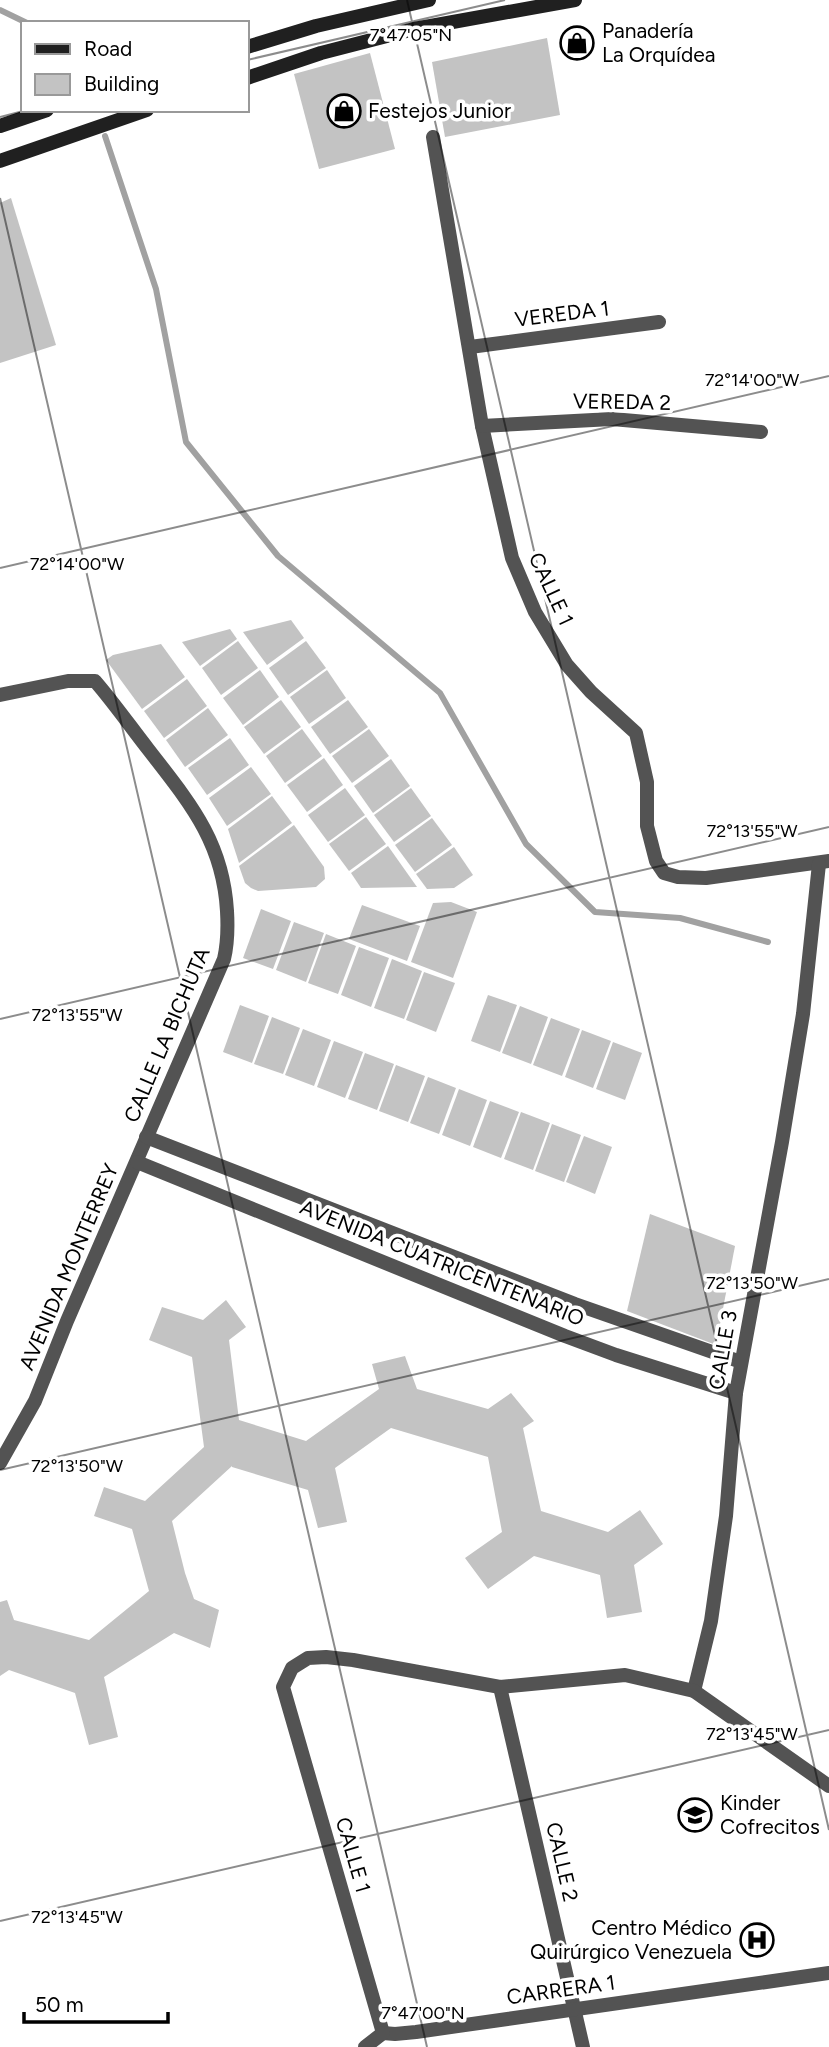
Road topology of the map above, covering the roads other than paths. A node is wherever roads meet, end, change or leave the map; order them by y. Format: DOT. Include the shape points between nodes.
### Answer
graph roads {
  1 [pos="429,0"];
  2 [pos="575,0"];
  3 [pos="533,4"];
  4 [pos="248,47"];
  5 [pos="248,78"];
  6 [pos="41,112"];
  7 [pos="141,112"];
  8 [pos="0,126"];
  9 [pos="433,137"];
  10 [pos="0,161"];
  11 [pos="659,322"];
  12 [pos="470,347"];
  13 [pos="482,426"];
  14 [pos="761,432"];
  15 [pos="0,695"];
  16 [pos="824,862"];
  17 [pos="146,1137"];
  18 [pos="137,1162"];
  19 [pos="741,1362"];
  20 [pos="736,1393"];
  21 [pos="0,1463"];
  22 [pos="500,1687"];
  23 [pos="694,1691"];
  24 [pos="829,1786"];
  25 [pos="829,1973"];
  26 [pos="574,2009"];
  27 [pos="383,2033"];
  28 [pos="365,2047"];
  29 [pos="583,2047"];
  1 -- 4 [label="main road"];
  2 -- 3 [label="main road"];
  3 -- 5 [label="main road" via="321,53"];
  6 -- 8 [label="main road"];
  7 -- 10 [label="main road"];
  9 -- 12 [label="street, CALLE 1"];
  11 -- 12 [label="street, VEREDA 1"];
  12 -- 13 [label="street, CALLE 1"];
  13 -- 14 [label="street, VEREDA 2" via="612,419"];
  13 -- 16 [label="street, CALLE 1" via="512,558 535,612 567,665 636,733 647,782 647,826 664,873 706,878"];
  15 -- 17 [label="street, CALLE LA BICHUTA" via="68,681 94,681 185,797 216,855 226,898 224,959"];
  16 -- 19 [label="street, CALLE 3" via="782,1142"];
  17 -- 18 [label="street, CALLE LA BICHUTA"];
  17 -- 19 [label="street, AVENIDA CUATRICENTENARIO" via="575,1304"];
  18 -- 20 [label="street, AVENIDA CUATRICENTENARIO" via="565,1336"];
  18 -- 21 [label="street, AVENIDA MONTERREY" via="35,1401"];
  19 -- 20 [label="street, CALLE 3"];
  20 -- 23 [label="street, CALLE 3" via="724,1530 711,1621"];
  22 -- 23 [label="street" via="625,1675"];
  22 -- 26 [label="street, CALLE 2"];
  22 -- 27 [label="street, CALLE 1" via="326,1657 308,1658 292,1668 283,1687"];
  23 -- 24 [label="street"];
  25 -- 26 [label="street, CARRERA 1"];
  26 -- 27 [label="street, CARRERA 1"];
  26 -- 29 [label="street, CALLE 2"];
  27 -- 28 [label="street"];
}
